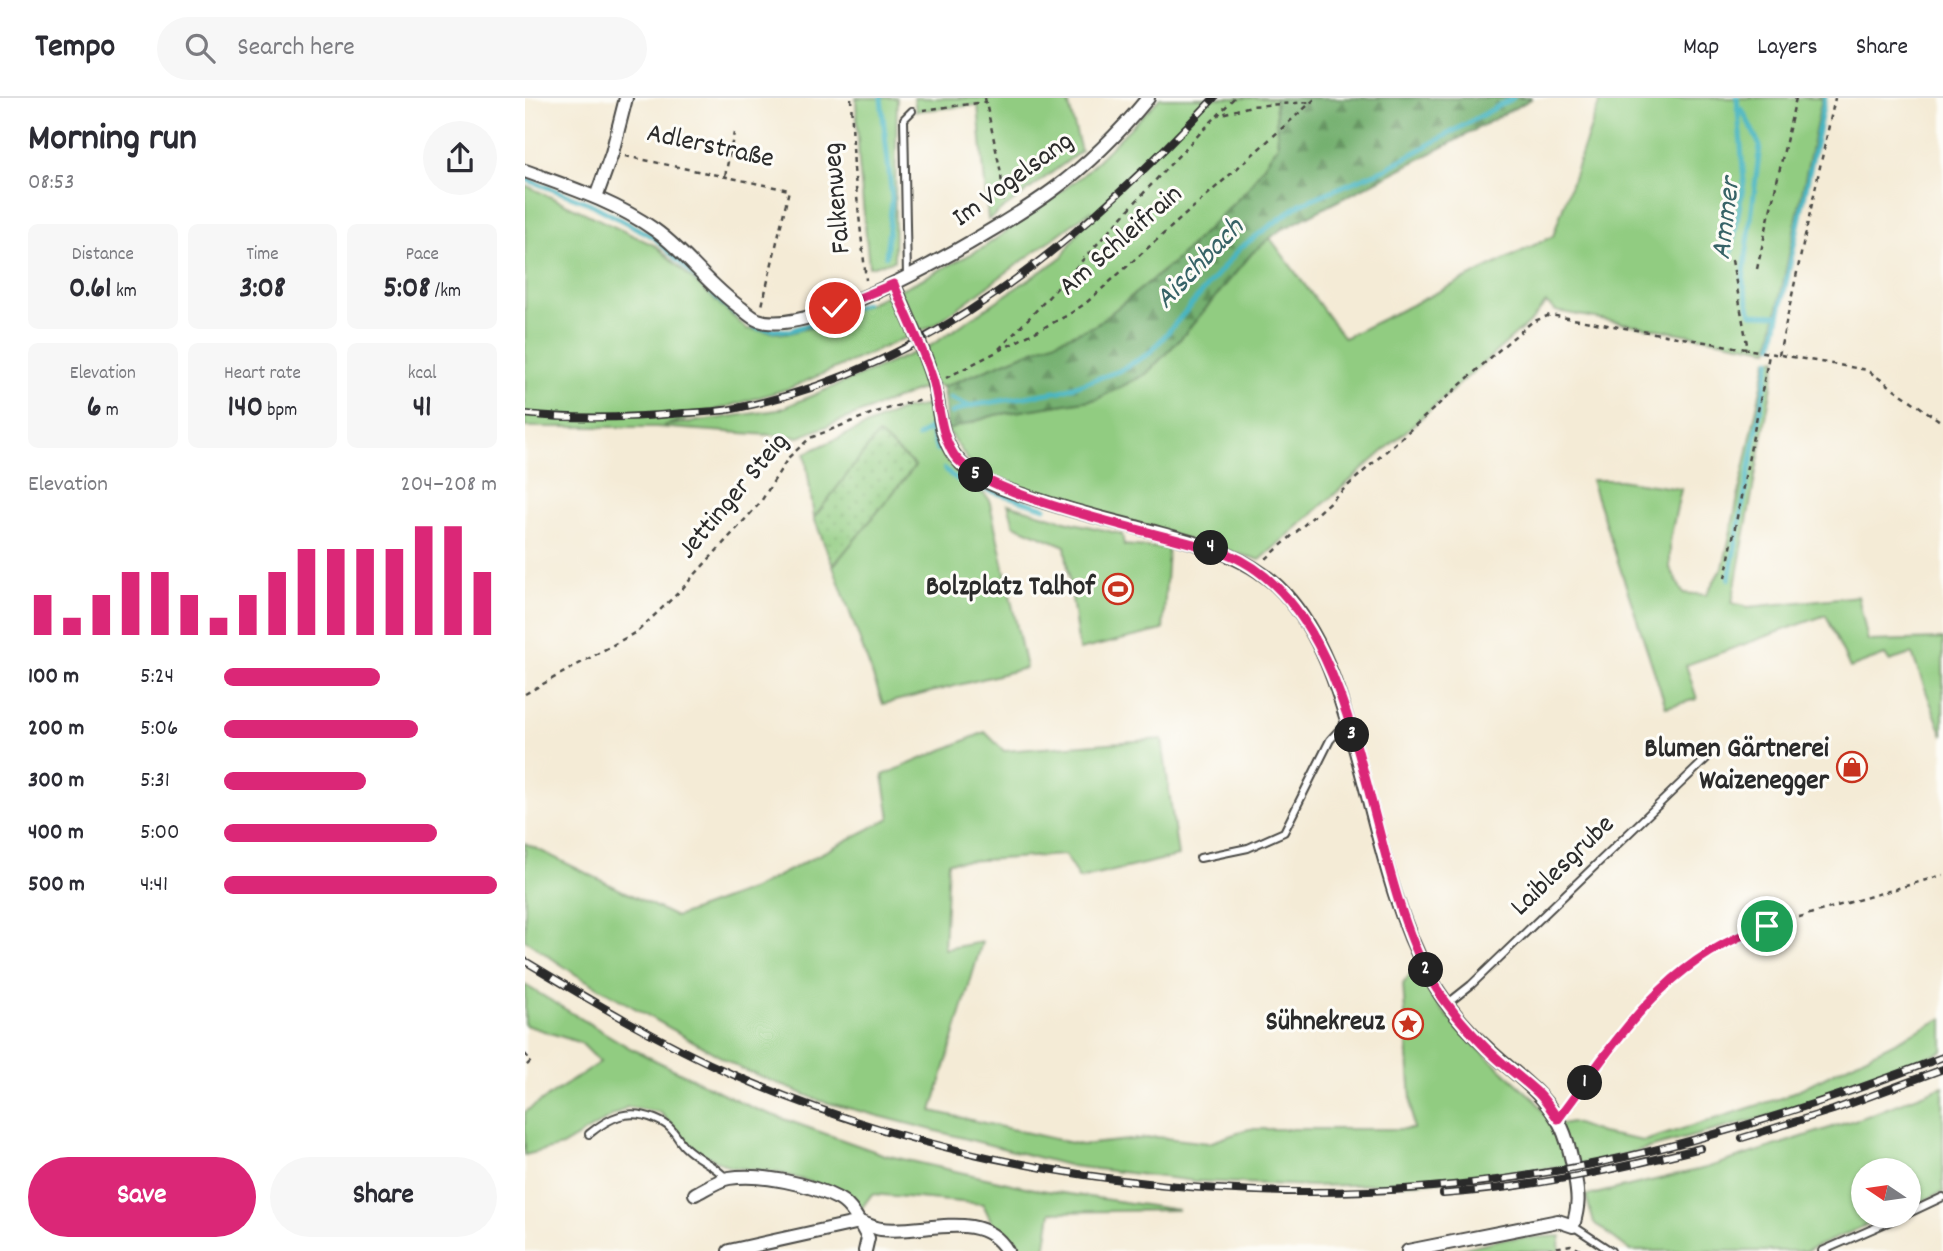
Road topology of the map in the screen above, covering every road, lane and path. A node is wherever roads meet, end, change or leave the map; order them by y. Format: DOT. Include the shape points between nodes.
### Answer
graph roads {
  1 [pos="626,98"];
  2 [pos="851,98"];
  3 [pos="1148,98"];
  4 [pos="1234,98"];
  5 [pos="1316,98"];
  6 [pos="1796,98"];
  7 [pos="1835,98"];
  8 [pos="986,100"];
  9 [pos="1311,102"];
  10 [pos="912,111"];
  11 [pos="1218,116"];
  12 [pos="734,133"];
  13 [pos="612,153"];
  14 [pos="525,171"];
  15 [pos="725,176"];
  16 [pos="596,197"];
  17 [pos="1004,223"];
  18 [pos="1732,260"];
  19 [pos="1757,270"];
  20 [pos="907,277"];
  21 [pos="894,284"];
  22 [pos="868,294"];
  23 [pos="758,320"];
  24 [pos="1748,350"];
  25 [pos="996,352"];
  26 [pos="1769,354"];
  27 [pos="1779,355"];
  28 [pos="935,391"];
  29 [pos="1943,423"];
  30 [pos="1256,568"];
  31 [pos="1725,578"];
  32 [pos="525,694"];
  33 [pos="1347,720"];
  34 [pos="1707,758"];
  35 [pos="1201,858"];
  36 [pos="1943,875"];
  37 [pos="1447,1004"];
  38 [pos="525,1054"];
  39 [pos="525,1067"];
  40 [pos="1558,1119"];
  41 [pos="589,1134"];
  42 [pos="727,1178"];
  43 [pos="695,1194"];
  44 [pos="1943,1197"];
  45 [pos="1921,1207"];
  46 [pos="860,1222"];
  47 [pos="1573,1226"];
  48 [pos="1875,1228"];
  49 [pos="729,1251"];
  50 [pos="865,1251"];
  51 [pos="1007,1251"];
  52 [pos="1408,1251"];
  53 [pos="1537,1251"];
  54 [pos="1582,1251"];
  55 [pos="1611,1251"];
  56 [pos="1822,1251"];
  1 -- 13 [label="street, Adlerstraße"];
  2 -- 22 [label="path, Falkenweg"];
  3 -- 17 [label="street, Im Vogelsang" via="1055,189"];
  4 -- 11 [label="path"];
  5 -- 9 [label="path, Am Schleifrain"];
  6 -- 19 [label="path"];
  7 -- 27 [label="path"];
  8 -- 10 [label="path"];
  8 -- 17 [label="path"];
  9 -- 11 [label="path" via="1251,106"];
  9 -- 25 [label="path, Am Schleifrain" via="1104,289 1068,315"];
  10 -- 20 [label="lane" via="904,119"];
  11 -- 25 [label="path"];
  12 -- 15 [label="path"];
  13 -- 15 [label="path, Adlerstraße"];
  13 -- 16 [label="street, Adlerstraße"];
  14 -- 16 [label="street"];
  15 -- 23 [label="path, Adlerstraße" via="789,190"];
  16 -- 23 [label="street" via="655,230 728,299"];
  17 -- 20 [label="street, Im Vogelsang"];
  18 -- 24 [label="path"];
  20 -- 21 [label="street, Im Vogelsang"];
  21 -- 22 [label="street, Im Vogelsang"];
  21 -- 28 [label="street"];
  22 -- 23 [label="street, Im Vogelsang" via="790,323"];
  24 -- 26 [label="path"];
  24 -- 30 [label="path" via="1542,317 1508,342"];
  25 -- 28 [label="path, Am Schleifrain"];
  26 -- 27 [label="path"];
  26 -- 31 [label="path"];
  27 -- 29 [label="path" via="1867,370"];
  28 -- 30 [label="street" via="947,443 956,458 979,477 1070,510 1212,549"];
  28 -- 32 [label="path, Jettinger Steig" via="810,439 788,458 760,503 638,631"];
  30 -- 33 [label="street" via="1283,592 1314,634"];
  33 -- 35 [label="lane" via="1330,740 1284,832 1248,848"];
  33 -- 37 [label="street" via="1404,917"];
  34 -- 37 [label="lane, Laiblesgrube"];
  36 -- 40 [label="path" via="1738,935 1698,958 1642,1009"];
  37 -- 40 [label="street" via="1486,1048 1541,1096"];
  38 -- 39 [label="path" via="531,1061"];
  40 -- 47 [label="street" via="1570,1148 1580,1203"];
  41 -- 42 [label="lane" via="620,1115 639,1114 668,1125 689,1151"];
  42 -- 43 [label="street"];
  42 -- 46 [label="street" via="761,1176 813,1189 841,1200"];
  44 -- 45 [label="lane"];
  46 -- 49 [label="street"];
  46 -- 50 [label="street" via="868,1238"];
  46 -- 51 [label="street" via="881,1229 974,1226 992,1232"];
  47 -- 52 [label="street" via="1558,1221"];
  47 -- 55 [label="lane"];
  48 -- 56 [label="lane"];
  53 -- 54 [label="path" via="1571,1245"];
}
